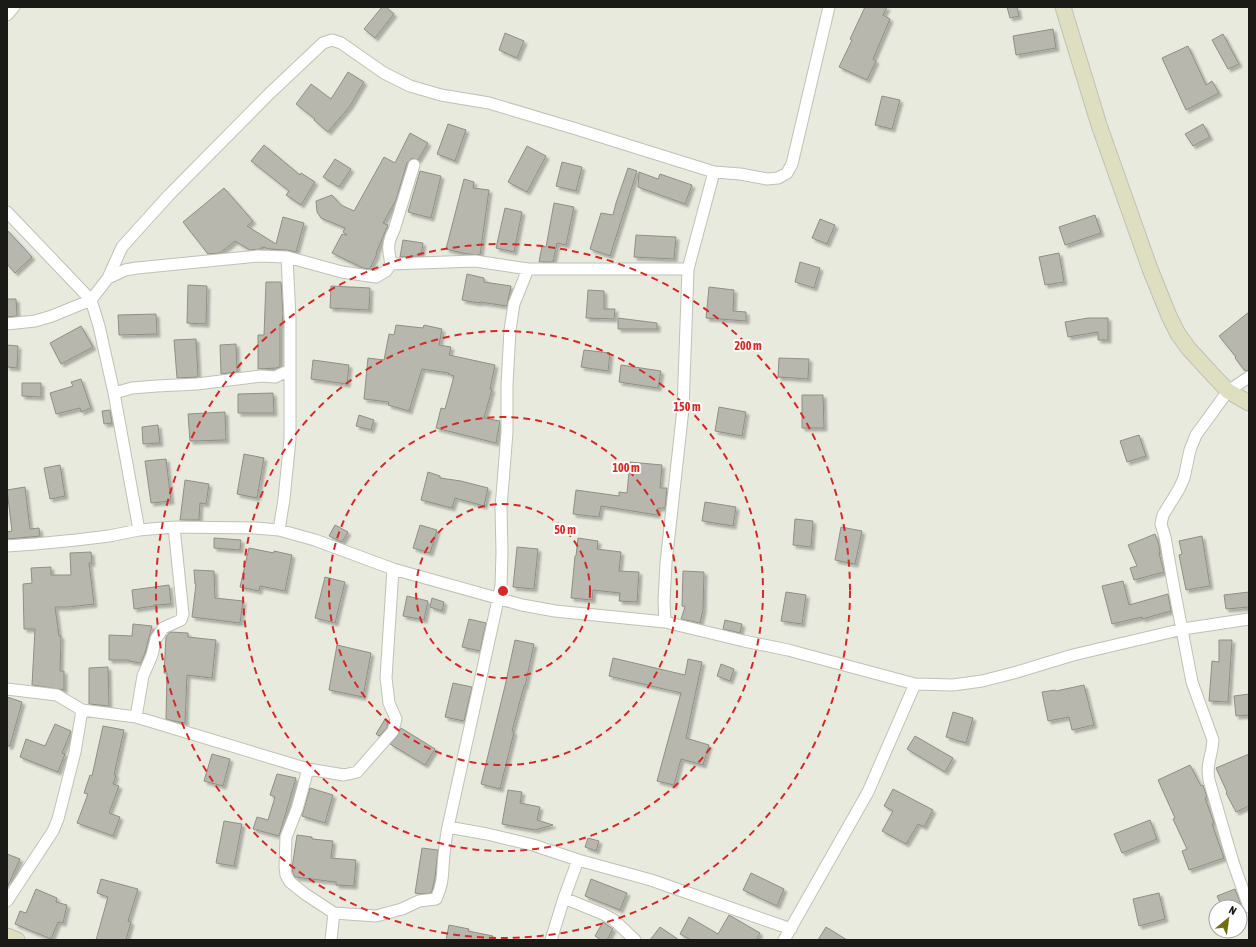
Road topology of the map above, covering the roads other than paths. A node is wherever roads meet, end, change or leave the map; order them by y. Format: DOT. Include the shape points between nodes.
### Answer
graph roads {
  1 [pos="14,7"];
  2 [pos="829,7"];
  3 [pos="1063,7"];
  4 [pos="7,15"];
  5 [pos="414,165"];
  6 [pos="714,172"];
  7 [pos="7,212"];
  8 [pos="287,257"];
  9 [pos="391,264"];
  10 [pos="528,269"];
  11 [pos="688,269"];
  12 [pos="108,278"];
  13 [pos="91,300"];
  14 [pos="7,324"];
  15 [pos="290,370"];
  16 [pos="1249,377"];
  17 [pos="1228,390"];
  18 [pos="114,393"];
  19 [pos="1249,403"];
  20 [pos="174,527"];
  21 [pos="139,530"];
  22 [pos="279,530"];
  23 [pos="7,546"];
  24 [pos="393,569"];
  25 [pos="499,598"];
  26 [pos="1249,619"];
  27 [pos="665,622"];
  28 [pos="1183,628"];
  29 [pos="916,684"];
  30 [pos="7,689"];
  31 [pos="82,710"];
  32 [pos="136,717"];
  33 [pos="308,769"];
  34 [pos="448,827"];
  35 [pos="578,860"];
  36 [pos="564,898"];
  37 [pos="7,900"];
  38 [pos="1249,907"];
  39 [pos="334,913"];
  40 [pos="791,929"];
  41 [pos="7,936"];
  42 [pos="17,940"];
  43 [pos="331,940"];
  44 [pos="551,940"];
  45 [pos="635,940"];
  46 [pos="784,940"];
  1 -- 4 [label="street"];
  2 -- 6 [label="street" via="792,164 787,173 778,178 767,179"];
  3 -- 17 [label="street" via="1099,125 1169,316 1189,349"];
  5 -- 9 [label="street" via="389,239"];
  6 -- 11 [label="street"];
  6 -- 12 [label="street" via="489,103 441,95 410,86 378,69 341,42 332,40 323,43 296,67 169,195 122,247"];
  7 -- 13 [label="street"];
  8 -- 9 [label="street" via="342,272 376,277 386,271"];
  8 -- 12 [label="street" via="246,256 137,268 125,270"];
  8 -- 15 [label="street"];
  9 -- 10 [label="street" via="475,260"];
  10 -- 11 [label="street"];
  10 -- 25 [label="street" via="514,304 510,330"];
  11 -- 27 [label="street" via="683,409 666,563"];
  12 -- 13 [label="street"];
  13 -- 14 [label="street" via="35,321"];
  13 -- 18 [label="street"];
  15 -- 18 [label="street" via="275,377 261,376 132,388"];
  15 -- 22 [label="street" via="290,439"];
  16 -- 17 [label="street"];
  17 -- 19 [label="street"];
  17 -- 28 [label="street" via="1196,435 1184,478 1163,515 1161,524"];
  18 -- 21 [label="street"];
  20 -- 21 [label="street"];
  20 -- 22 [label="street"];
  20 -- 32 [label="street" via="184,614 181,620 163,628 156,639 143,676"];
  21 -- 23 [label="street" via="109,536"];
  22 -- 24 [label="street" via="315,540"];
  24 -- 25 [label="street"];
  24 -- 33 [label="street" via="386,678 389,703 396,720 392,731 357,772 344,775"];
  25 -- 27 [label="street" via="555,611"];
  25 -- 34 [label="street"];
  26 -- 28 [label="street"];
  27 -- 29 [label="street" via="788,650"];
  28 -- 29 [label="street" via="982,681 953,685"];
  28 -- 38 [label="street" via="1192,682 1213,740 1207,769 1209,780"];
  29 -- 40 [label="street" via="868,792"];
  30 -- 31 [label="street" via="57,695"];
  31 -- 32 [label="street"];
  31 -- 37 [label="street" via="75,752 54,831"];
  32 -- 33 [label="street"];
  33 -- 39 [label="street" via="286,837 286,875 290,882 305,894"];
  34 -- 35 [label="street" via="532,845"];
  34 -- 39 [label="street" via="444,874 436,899 419,901 376,916"];
  35 -- 36 [label="street"];
  35 -- 40 [label="street" via="651,880"];
  36 -- 44 [label="street"];
  36 -- 45 [label="street" via="614,920"];
  39 -- 43 [label="street"];
  40 -- 46 [label="street"];
  41 -- 42 [label="street"];
}
